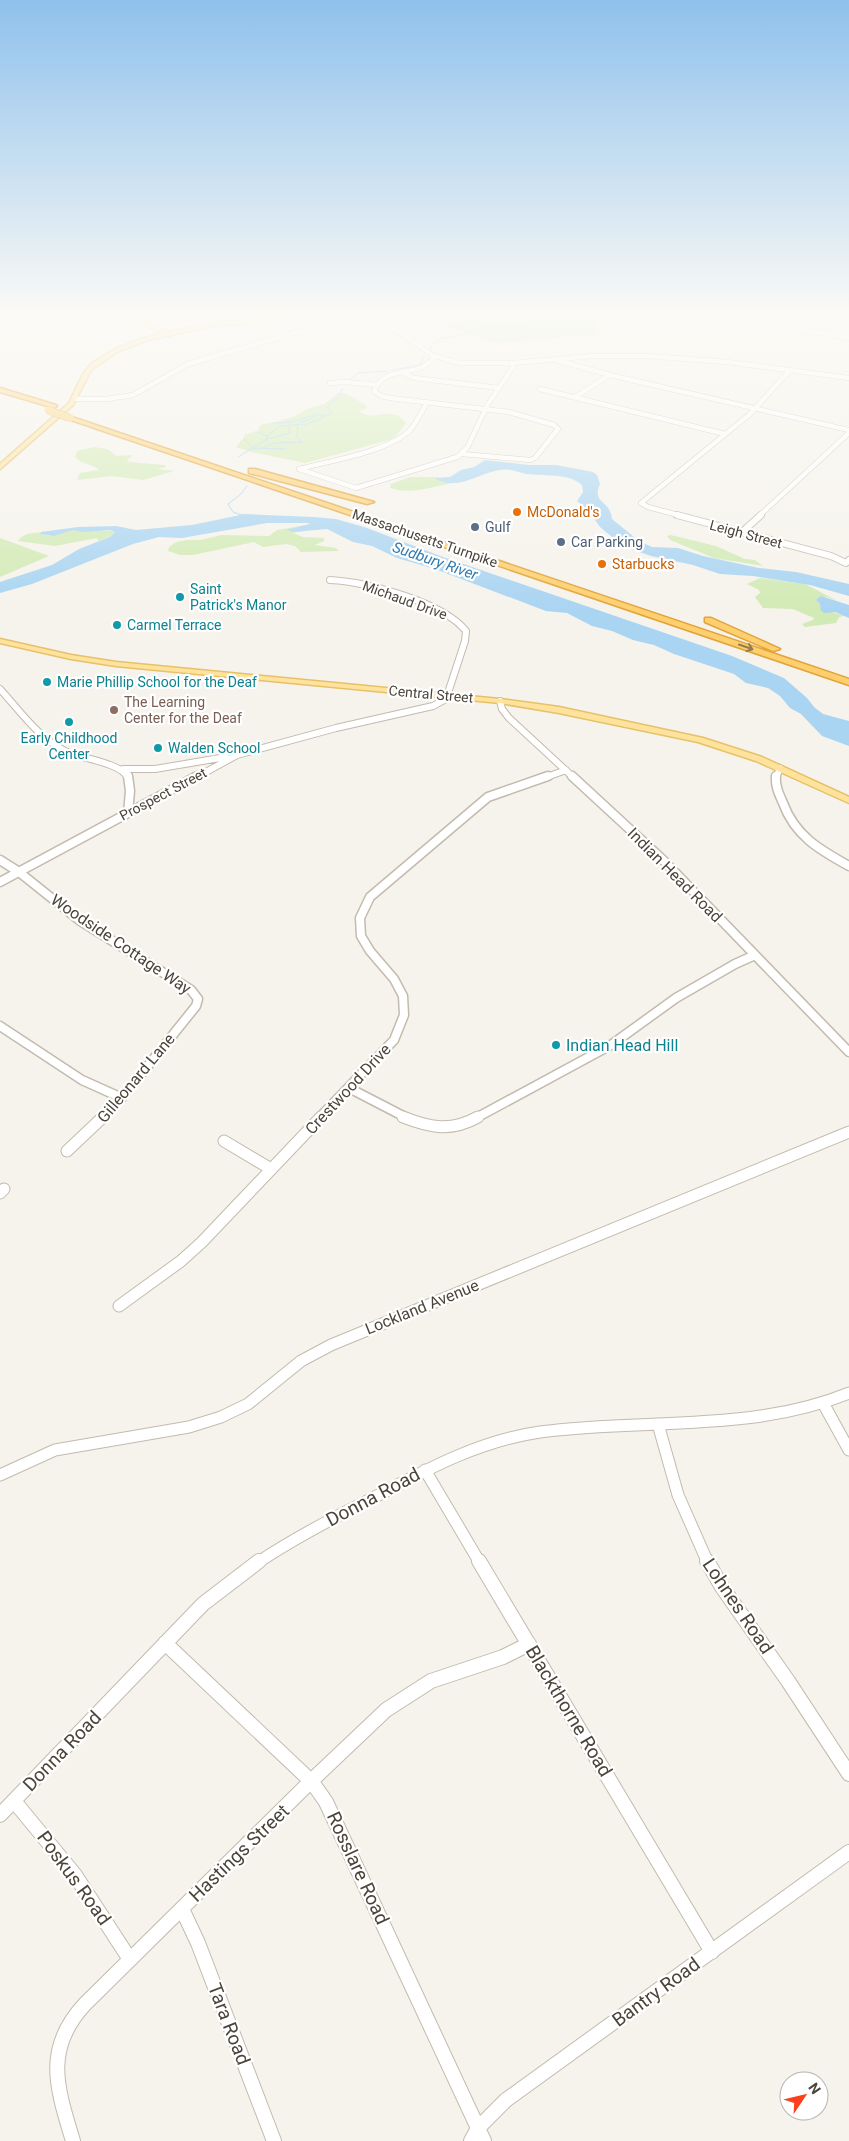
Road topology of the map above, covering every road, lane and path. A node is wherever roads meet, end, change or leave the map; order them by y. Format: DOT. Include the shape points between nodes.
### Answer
graph roads {
  1 [pos="57,415"];
  2 [pos="70,415"];
  3 [pos="419,415"];
  4 [pos="483,415"];
  5 [pos="522,415"];
  6 [pos="646,415"];
  7 [pos="748,415"];
  8 [pos="785,415"];
  9 [pos="73,416"];
  10 [pos="849,430"];
  11 [pos="849,433"];
  12 [pos="726,434"];
  13 [pos="462,454"];
  14 [pos="211,459"];
  15 [pos="0,467"];
  16 [pos="370,502"];
  17 [pos="742,532"];
  18 [pos="849,560"];
  19 [pos="330,580"];
  20 [pos="708,620"];
  21 [pos="0,641"];
  22 [pos="776,649"];
  23 [pos="849,674"];
  24 [pos="849,682"];
  25 [pos="0,690"];
  26 [pos="448,696"];
  27 [pos="500,701"];
  28 [pos="237,755"];
  29 [pos="780,768"];
  30 [pos="123,769"];
  31 [pos="566,770"];
  32 [pos="849,800"];
  33 [pos="128,813"];
  34 [pos="0,860"];
  35 [pos="849,866"];
  36 [pos="19,872"];
  37 [pos="0,882"];
  38 [pos="755,955"];
  39 [pos="198,999"];
  40 [pos="0,1026"];
  41 [pos="849,1052"];
  42 [pos="349,1088"];
  43 [pos="122,1098"];
  44 [pos="849,1132"];
  45 [pos="224,1141"];
  46 [pos="67,1151"];
  47 [pos="271,1170"];
  48 [pos="119,1306"];
  49 [pos="849,1393"];
  50 [pos="823,1403"];
  51 [pos="658,1424"];
  52 [pos="849,1450"];
  53 [pos="425,1470"];
  54 [pos="0,1474"];
  55 [pos="165,1643"];
  56 [pos="529,1644"];
  57 [pos="849,1774"];
  58 [pos="312,1782"];
  59 [pos="14,1800"];
  60 [pos="0,1815"];
  61 [pos="849,1852"];
  62 [pos="182,1909"];
  63 [pos="712,1952"];
  64 [pos="129,1958"];
  65 [pos="481,2135"];
  66 [pos="73,2141"];
  67 [pos="274,2141"];
  68 [pos="470,2141"];
  1 -- 15 [label="main road"];
  2 -- 9 [label="highway, Massachusetts Turnpike, bridge"];
  3 -- 13 [label="street" via="413,427 401,438 299,469 356,488"];
  4 -- 13 [label="street"];
  5 -- 13 [label="street" via="558,429 535,458"];
  6 -- 12 [label="street"];
  7 -- 12 [label="street"];
  8 -- 10 [label="street"];
  9 -- 14 [label="highway, Massachusetts Turnpike"];
  9 -- 24 [label="highway, Massachusetts Turnpike, one-way"];
  11 -- 17 [label="street"];
  12 -- 17 [label="street, Leigh Street" via="641,501 642,504"];
  14 -- 16 [label="highway"];
  14 -- 22 [label="highway, Massachusetts Turnpike"];
  17 -- 18 [label="street, Leigh Street" via="846,563"];
  19 -- 26 [label="street, Michaud Drive" via="372,587 457,620 466,631 465,641"];
  20 -- 22 [label="highway"];
  21 -- 26 [label="main road, Central Street" via="110,663"];
  22 -- 23 [label="highway, Massachusetts Turnpike"];
  25 -- 30 [label="street" via="61,750"];
  26 -- 27 [label="main road, Central Street"];
  26 -- 28 [label="street, Prospect Street" via="433,706"];
  27 -- 29 [label="main road, Central Street" via="688,737"];
  27 -- 31 [label="street, Indian Head Road" via="509,718"];
  28 -- 30 [label="street" via="156,769"];
  28 -- 33 [label="street, Prospect Street"];
  29 -- 32 [label="main road, Central Street"];
  29 -- 35 [label="street" via="776,784 793,828 806,840"];
  30 -- 33 [label="street" via="129,785"];
  31 -- 38 [label="street, Indian Head Road" via="648,846"];
  31 -- 42 [label="street, Crestwood Drive" via="501,791 482,801 366,902 359,919 360,937 393,976 404,1011 394,1040"];
  33 -- 36 [label="street, Prospect Street"];
  34 -- 36 [label="street, Woodside Cottage Way"];
  36 -- 37 [label="street, Prospect Street"];
  36 -- 39 [label="street, Woodside Cottage Way" via="79,920 191,990"];
  38 -- 41 [label="street, Indian Head Road"];
  38 -- 42 [label="street" via="676,998 611,1045 464,1125 443,1128 418,1123"];
  39 -- 43 [label="street, Gilleonard Lane" via="196,1006"];
  40 -- 43 [label="street" via="82,1080"];
  42 -- 47 [label="street, Crestwood Drive"];
  43 -- 46 [label="street, Gilleonard Lane"];
  44 -- 54 [label="street, Lockland Avenue" via="331,1345 301,1361 248,1404 221,1417 188,1427 54,1450"];
  45 -- 47 [label="street"];
  47 -- 48 [label="street, Crestwood Drive" via="192,1252"];
  49 -- 50 [label="street, Donna Road"];
  50 -- 51 [label="street, Donna Road" via="754,1419"];
  50 -- 52 [label="street"];
  51 -- 53 [label="street, Donna Road" via="523,1434 478,1445"];
  51 -- 57 [label="street, Lohnes Road" via="678,1495 704,1558"];
  53 -- 55 [label="street, Donna Road" via="265,1556 217,1591"];
  53 -- 56 [label="street, Blackthorne Road"];
  55 -- 58 [label="street, Rosslare Road"];
  55 -- 59 [label="street, Donna Road"];
  56 -- 58 [label="street, Hastings Street" via="504,1657 448,1674 416,1690 386,1710"];
  56 -- 63 [label="street, Blackthorne Road"];
  58 -- 62 [label="street, Hastings Street"];
  58 -- 65 [label="street, Rosslare Road" via="333,1813"];
  59 -- 60 [label="street, Donna Road"];
  59 -- 64 [label="street, Poskus Road" via="75,1875"];
  61 -- 63 [label="street, Bantry Road"];
  62 -- 64 [label="street, Hastings Street"];
  62 -- 67 [label="street, Tara Road"];
  63 -- 65 [label="street, Bantry Road" via="506,2100"];
  64 -- 66 [label="street, Hastings Street" via="71,2020 58,2049 58,2085"];
  65 -- 68 [label="street, Bantry Road"];
}
